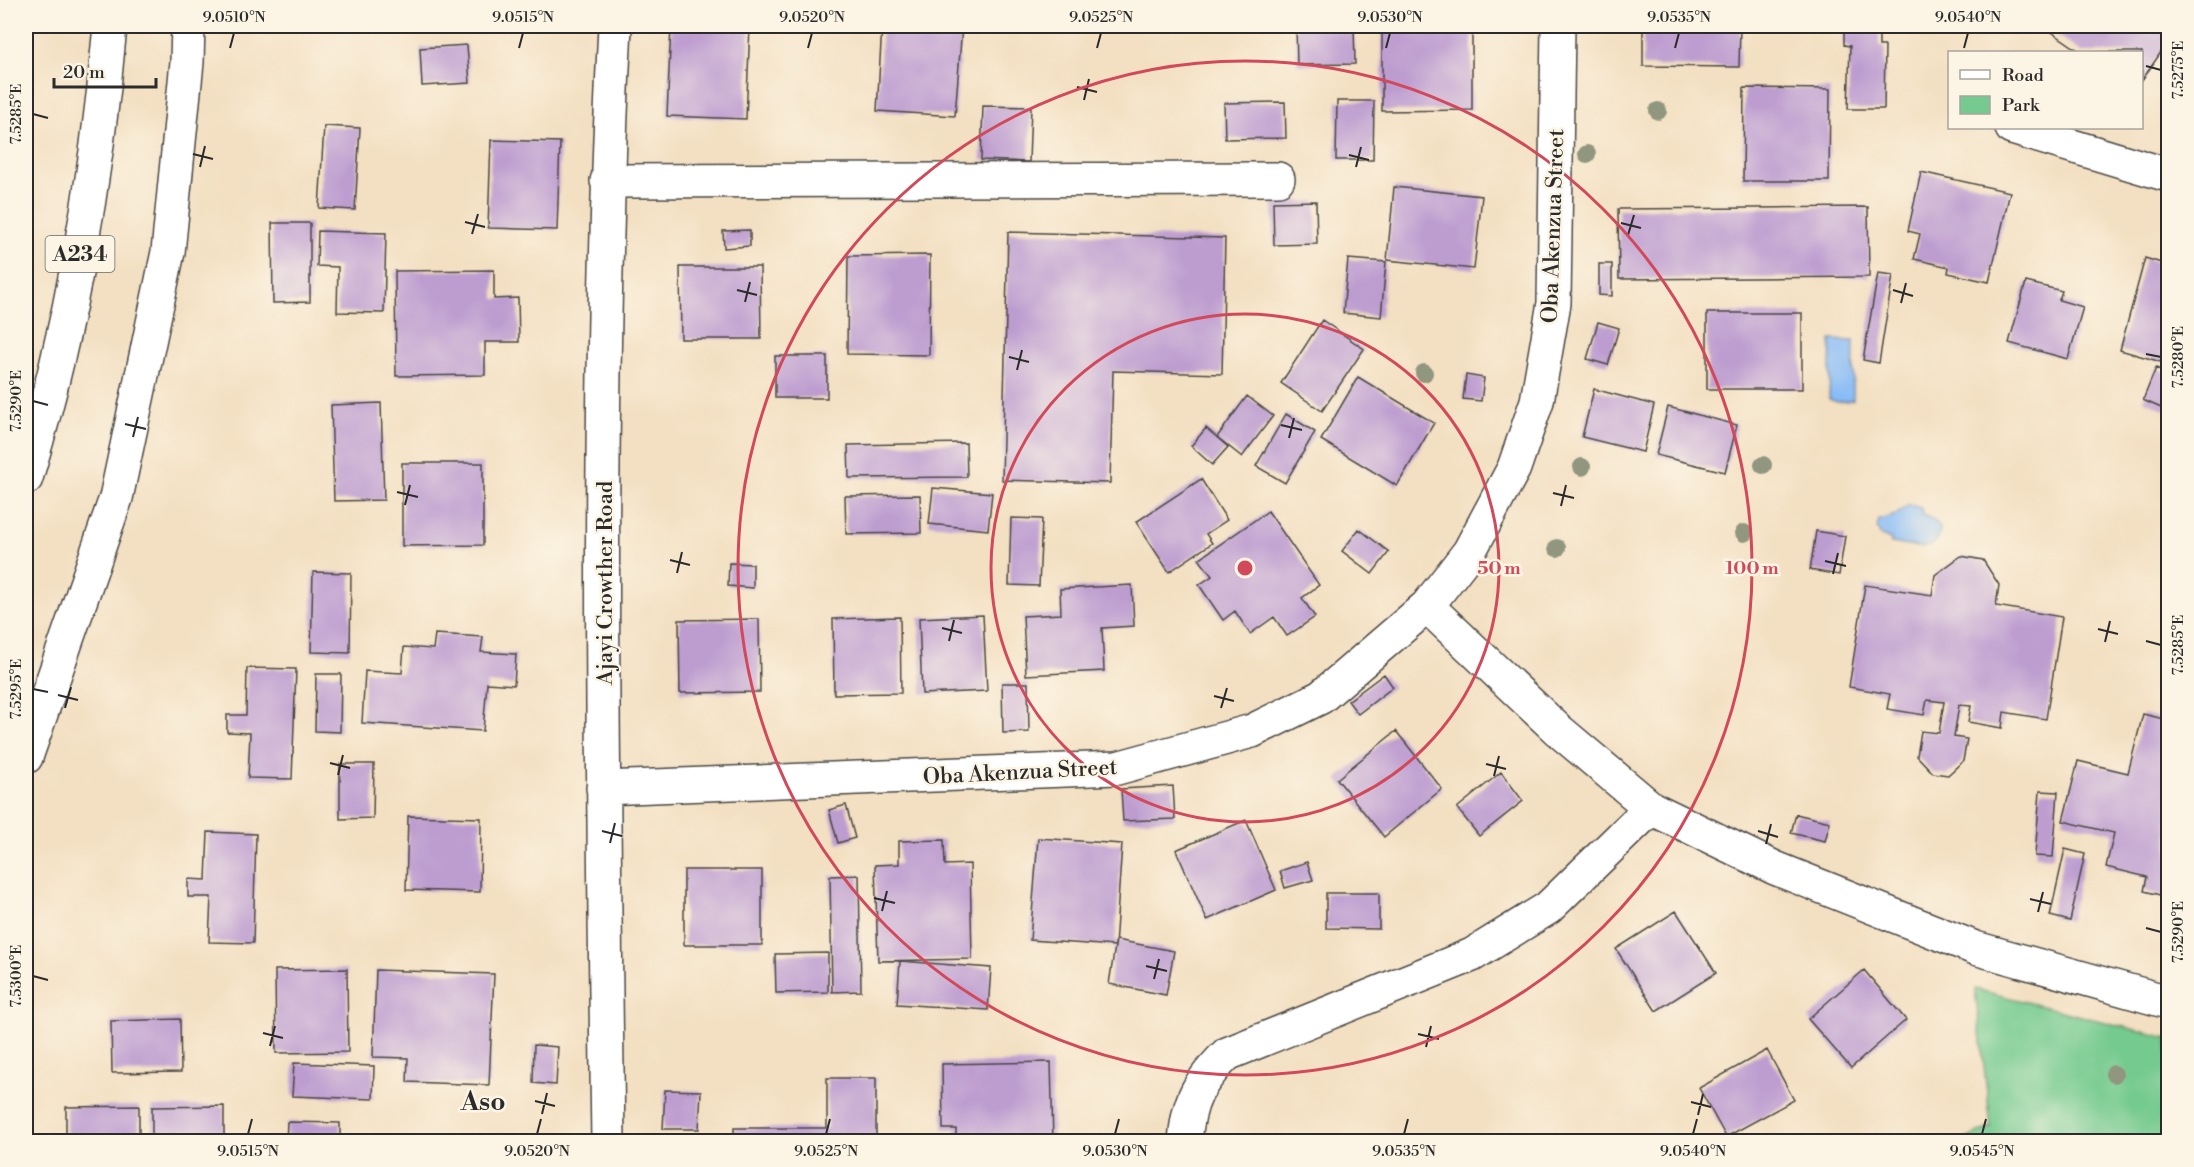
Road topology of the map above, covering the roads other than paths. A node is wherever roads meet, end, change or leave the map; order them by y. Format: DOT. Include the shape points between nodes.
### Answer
graph roads {
  1 [pos="110,26"];
  2 [pos="188,26"];
  3 [pos="198,26"];
  4 [pos="615,26"];
  5 [pos="1558,26"];
  6 [pos="187,62"];
  7 [pos="2015,129"];
  8 [pos="2169,175"];
  9 [pos="1278,179"];
  10 [pos="607,181"];
  11 [pos="26,478"];
  12 [pos="1427,606"];
  13 [pos="26,757"];
  14 [pos="603,788"];
  15 [pos="1651,807"];
  16 [pos="2169,1002"];
  17 [pos="608,1142"];
  18 [pos="1185,1142"];
  1 -- 11 [label="main road, A234" via="81,252"];
  2 -- 6 [label="main road"];
  3 -- 6 [label="main road"];
  4 -- 10 [label="main road, Ajayi Crowther Road"];
  5 -- 12 [label="main road, Oba Akenzua Street" via="1554,303 1537,400 1514,468 1469,552"];
  6 -- 13 [label="main road" via="168,252 116,498"];
  7 -- 8 [label="main road"];
  9 -- 10 [label="main road"];
  10 -- 14 [label="main road, Ajayi Crowther Road"];
  12 -- 14 [label="main road, Oba Akenzua Street" via="1322,697 1252,731 1118,768"];
  12 -- 15 [label="main road" via="1557,729"];
  14 -- 17 [label="main road, Ajayi Crowther Road"];
  15 -- 16 [label="main road" via="1775,868 1975,948"];
  15 -- 18 [label="main road" via="1548,908 1472,955 1227,1054 1193,1095"];
}
